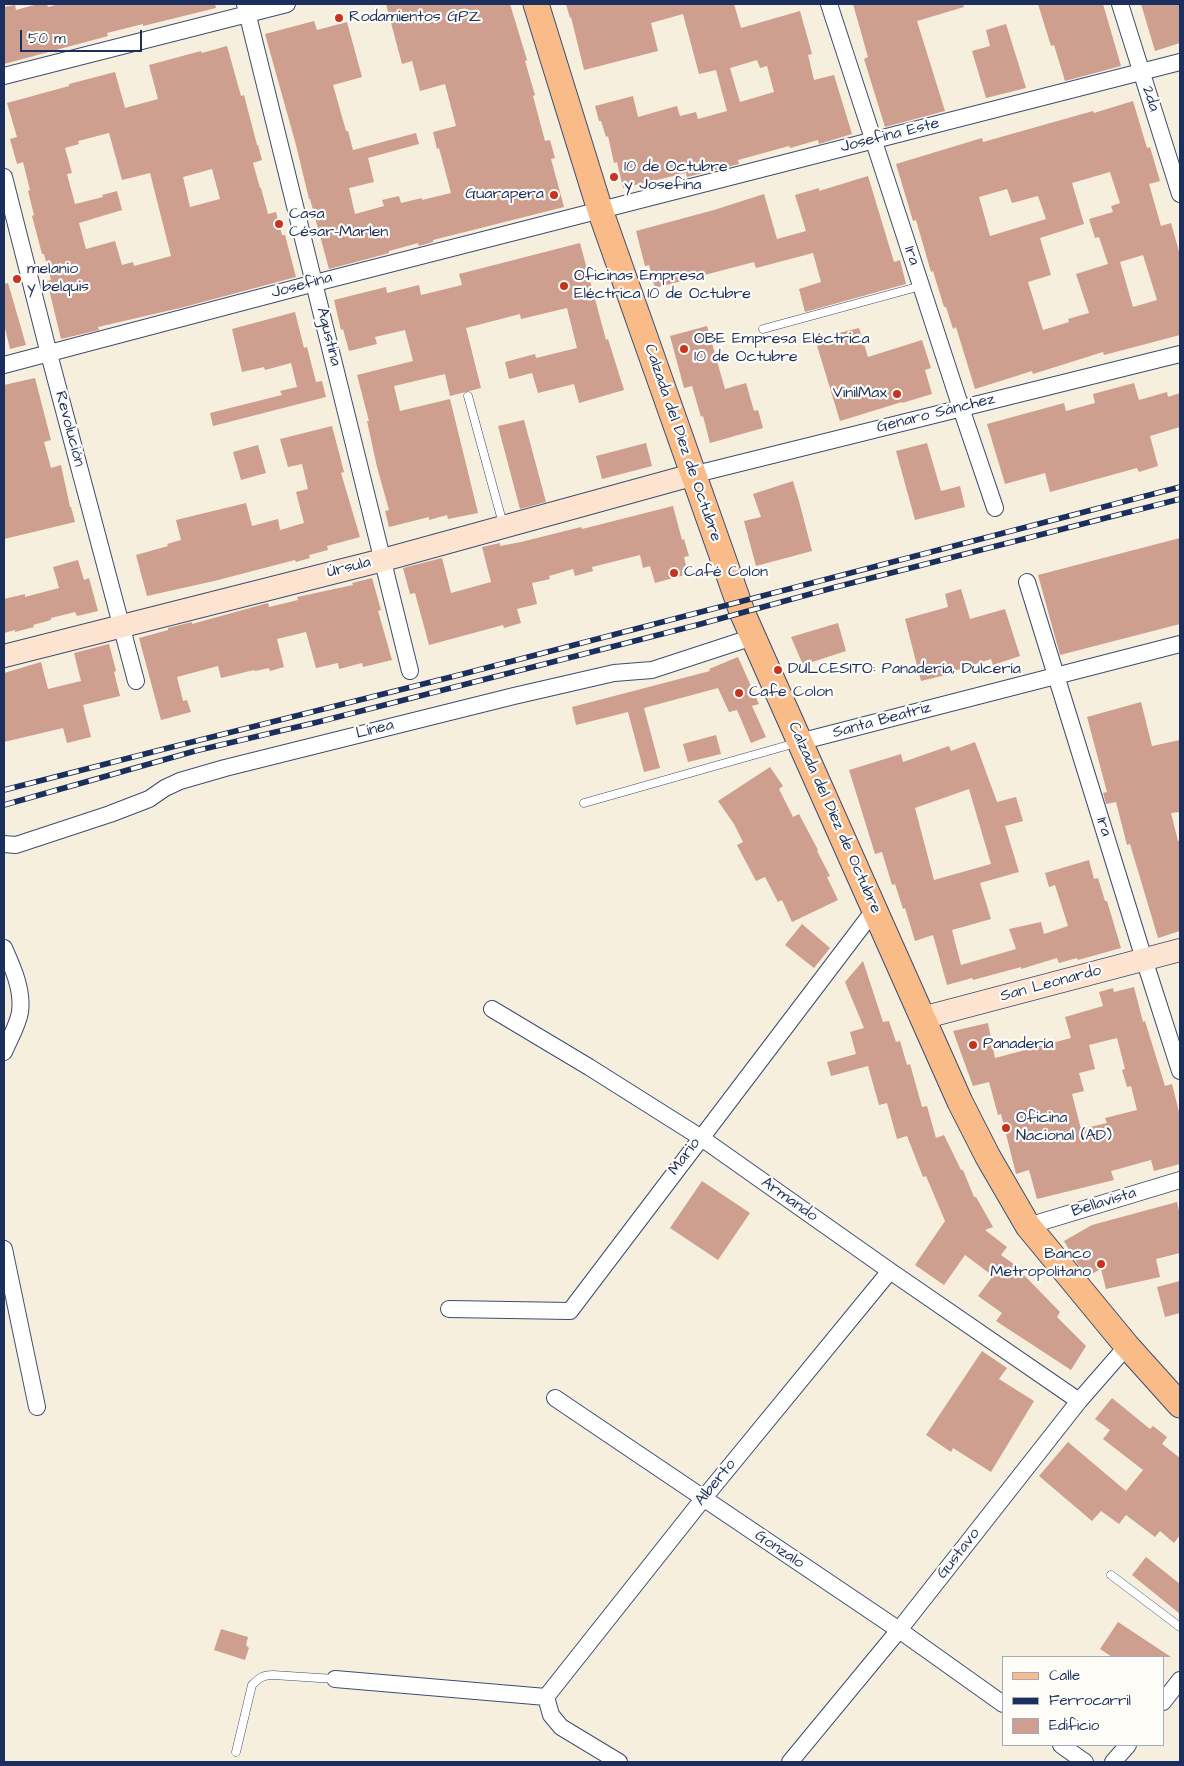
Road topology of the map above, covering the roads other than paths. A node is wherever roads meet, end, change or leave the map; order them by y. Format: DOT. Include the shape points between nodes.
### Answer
graph roads {
  1 [pos="287,4"];
  2 [pos="536,4"];
  3 [pos="829,4"];
  4 [pos="1120,4"];
  5 [pos="246,9"];
  6 [pos="1180,62"];
  7 [pos="1141,72"];
  8 [pos="4,76"];
  9 [pos="874,140"];
  10 [pos="4,177"];
  11 [pos="1180,194"];
  12 [pos="600,210"];
  13 [pos="314,283"];
  14 [pos="921,286"];
  15 [pos="763,329"];
  16 [pos="49,354"];
  17 [pos="1180,354"];
  18 [pos="4,366"];
  19 [pos="468,396"];
  20 [pos="960,408"];
  21 [pos="692,475"];
  22 [pos="995,508"];
  23 [pos="504,527"];
  24 [pos="383,560"];
  25 [pos="1027,582"];
  26 [pos="122,626"];
  27 [pos="753,637"];
  28 [pos="1180,644"];
  29 [pos="4,656"];
  30 [pos="410,671"];
  31 [pos="1056,676"];
  32 [pos="136,681"];
  33 [pos="799,742"];
  34 [pos="584,803"];
  35 [pos="8,848"];
  36 [pos="875,909"];
  37 [pos="4,948"];
  38 [pos="1180,950"];
  39 [pos="1144,959"];
  40 [pos="492,1009"];
  41 [pos="922,1018"];
  42 [pos="4,1052"];
  43 [pos="1180,1071"];
  44 [pos="700,1137"];
  45 [pos="1180,1180"];
  46 [pos="1028,1226"];
  47 [pos="4,1249"];
  48 [pos="890,1271"];
  49 [pos="449,1309"];
  50 [pos="1127,1346"];
  51 [pos="555,1398"];
  52 [pos="1079,1402"];
  53 [pos="1180,1405"];
  54 [pos="37,1407"];
  55 [pos="703,1499"];
  56 [pos="1111,1574"];
  57 [pos="1180,1627"];
  58 [pos="899,1630"];
  59 [pos="335,1679"];
  60 [pos="1180,1680"];
  61 [pos="546,1697"];
  62 [pos="1164,1701"];
  63 [pos="1002,1703"];
  64 [pos="1062,1746"];
  65 [pos="1127,1746"];
  66 [pos="236,1752"];
  67 [pos="619,1762"];
  68 [pos="790,1762"];
  69 [pos="1085,1762"];
  70 [pos="1113,1762"];
  1 -- 5 [label="street"];
  2 -- 12 [label="main road, Calzada del Diez de Octubre"];
  3 -- 9 [label="street, 1ra"];
  4 -- 7 [label="street, 2da"];
  5 -- 8 [label="street"];
  5 -- 13 [label="street, Agustina"];
  6 -- 7 [label="street, Josefina Este"];
  7 -- 9 [label="street, Josefina Este"];
  7 -- 11 [label="street, 2da"];
  9 -- 12 [label="street, Josefina Este"];
  9 -- 14 [label="street, 1ra"];
  10 -- 16 [label="street, Revolución"];
  12 -- 13 [label="street, Josefina"];
  12 -- 21 [label="main road, Calzada del Diez de Octubre"];
  13 -- 16 [label="street, Josefina"];
  13 -- 24 [label="street, Agustina"];
  14 -- 15 [label="lane"];
  14 -- 20 [label="street, 1ra"];
  16 -- 18 [label="street, Josefina"];
  16 -- 26 [label="street, Revolución"];
  17 -- 20 [label="street, Genaro Sánchez"];
  19 -- 23 [label="lane"];
  20 -- 21 [label="street, Genaro Sánchez"];
  20 -- 22 [label="street, 1ra"];
  21 -- 23 [label="street, Úrsula"];
  21 -- 27 [label="main road, Calzada del Diez de Octubre"];
  23 -- 24 [label="street, Úrsula"];
  24 -- 26 [label="street, Úrsula"];
  24 -- 30 [label="street, Agustina"];
  25 -- 31 [label="street, 1ra"];
  26 -- 29 [label="street, Úrsula"];
  26 -- 32 [label="street, Revolución"];
  27 -- 33 [label="main road, Calzada del Diez de Octubre"];
  27 -- 35 [label="street, Línea" via="652,670 614,673 541,689 225,768 180,781 149,800"];
  28 -- 31 [label="street, Santa Beatriz"];
  31 -- 33 [label="street, Santa Beatriz"];
  31 -- 39 [label="street, 1ra"];
  33 -- 34 [label="lane, Santa Beatriz"];
  33 -- 36 [label="main road, Calzada del Diez de Octubre"];
  36 -- 41 [label="main road, Calzada del Diez de Octubre"];
  36 -- 44 [label="street, Mario"];
  37 -- 42 [label="street" via="20,994 20,1013"];
  38 -- 39 [label="street, San Leonardo"];
  39 -- 41 [label="street, San Leonardo"];
  39 -- 43 [label="street, 1ra"];
  40 -- 44 [label="street, Armando"];
  41 -- 46 [label="main road, Calzada del Diez de Octubre" via="988,1157"];
  44 -- 48 [label="street, Armando"];
  44 -- 49 [label="street, Mario" via="570,1311"];
  45 -- 46 [label="street, Bellavista"];
  46 -- 50 [label="main road, Calzada del Diez de Octubre"];
  47 -- 54 [label="street"];
  48 -- 52 [label="street, Armando"];
  48 -- 55 [label="street, Alberto"];
  50 -- 52 [label="street, Gustavo"];
  50 -- 53 [label="main road, Calzada del Diez de Octubre"];
  51 -- 55 [label="street, Gonzalo"];
  52 -- 58 [label="street, Gustavo"];
  55 -- 58 [label="street, Gonzalo"];
  55 -- 61 [label="street, Alberto"];
  56 -- 57 [label="lane"];
  58 -- 63 [label="street, Gonzalo"];
  58 -- 68 [label="street, Gustavo"];
  59 -- 61 [label="street"];
  59 -- 66 [label="lane" via="273,1674 258,1678 252,1684"];
  60 -- 62 [label="street"];
  61 -- 67 [label="street" via="551,1715 561,1727"];
  64 -- 69 [label="street"];
  65 -- 70 [label="street"];
}
